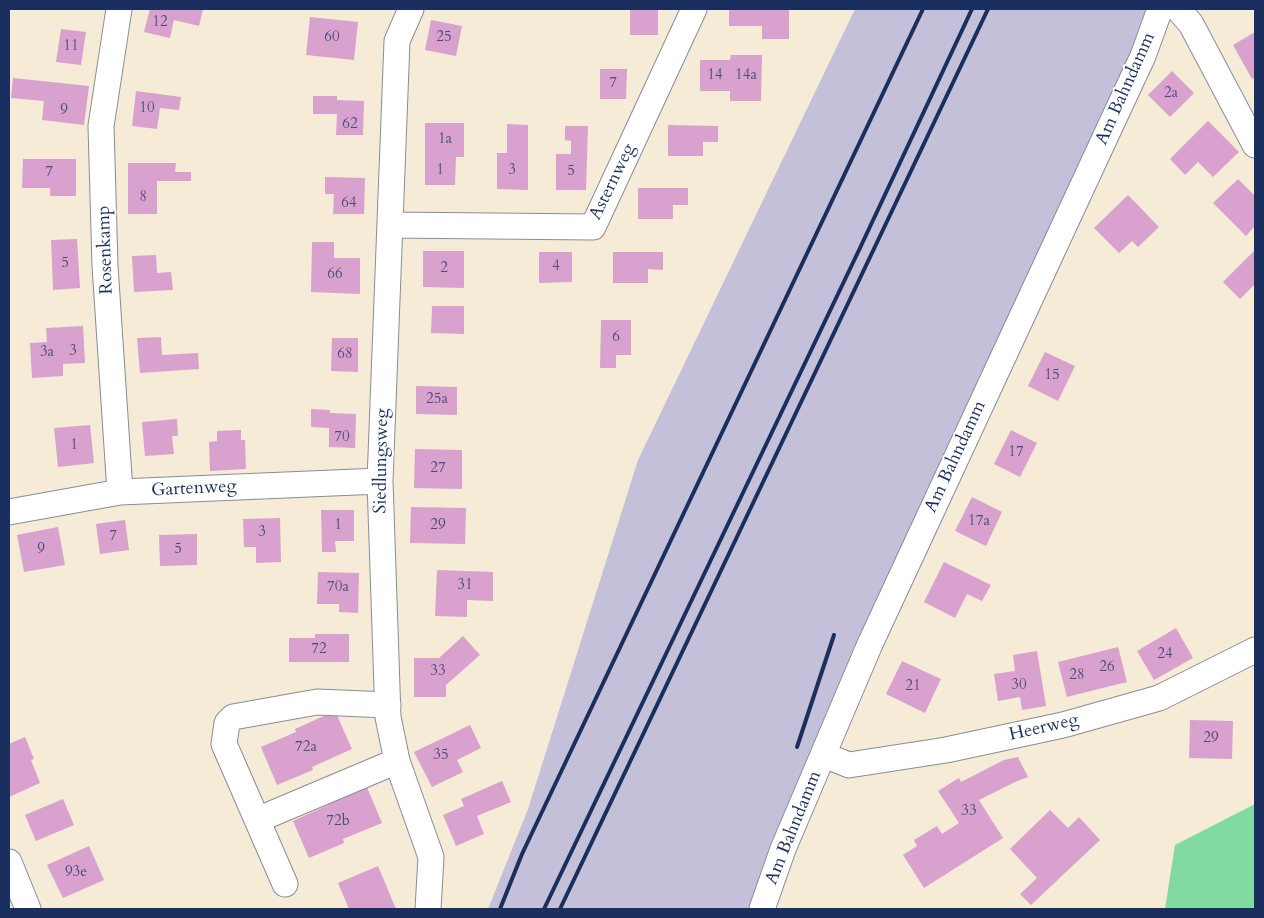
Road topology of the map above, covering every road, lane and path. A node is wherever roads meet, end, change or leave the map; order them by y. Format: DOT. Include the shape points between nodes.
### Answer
graph roads {
  1 [pos="119,9"];
  2 [pos="411,9"];
  3 [pos="694,9"];
  4 [pos="1160,9"];
  5 [pos="1178,9"];
  6 [pos="1255,145"];
  7 [pos="390,225"];
  8 [pos="380,481"];
  9 [pos="120,492"];
  10 [pos="9,512"];
  11 [pos="1255,650"];
  12 [pos="388,705"];
  13 [pos="824,755"];
  14 [pos="397,761"];
  15 [pos="257,820"];
  16 [pos="9,862"];
  17 [pos="285,884"];
  18 [pos="28,909"];
  19 [pos="428,909"];
  20 [pos="762,909"];
  1 -- 9 [label="street, Rosenkamp" via="102,126 105,266"];
  2 -- 7 [label="street, Siedlungsweg" via="397,41"];
  3 -- 7 [label="street, Asternweg" via="594,227"];
  4 -- 13 [label="street, Am Bahndamm" via="1120,105 870,644"];
  5 -- 6 [label="street" via="1191,24"];
  7 -- 8 [label="street, Siedlungsweg"];
  8 -- 9 [label="street, Gartenweg"];
  8 -- 12 [label="street, Siedlungsweg"];
  9 -- 10 [label="street, Gartenweg"];
  11 -- 13 [label="street, Heerweg" via="1159,698 1063,725 946,750 849,765"];
  12 -- 14 [label="street, Siedlungsweg"];
  12 -- 15 [label="street" via="316,702 233,717 227,723 224,744"];
  13 -- 20 [label="street, Am Bahndamm" via="783,849"];
  14 -- 15 [label="street"];
  14 -- 19 [label="street, Siedlungsweg" via="431,857"];
  15 -- 17 [label="street"];
  16 -- 18 [label="street"];
}
